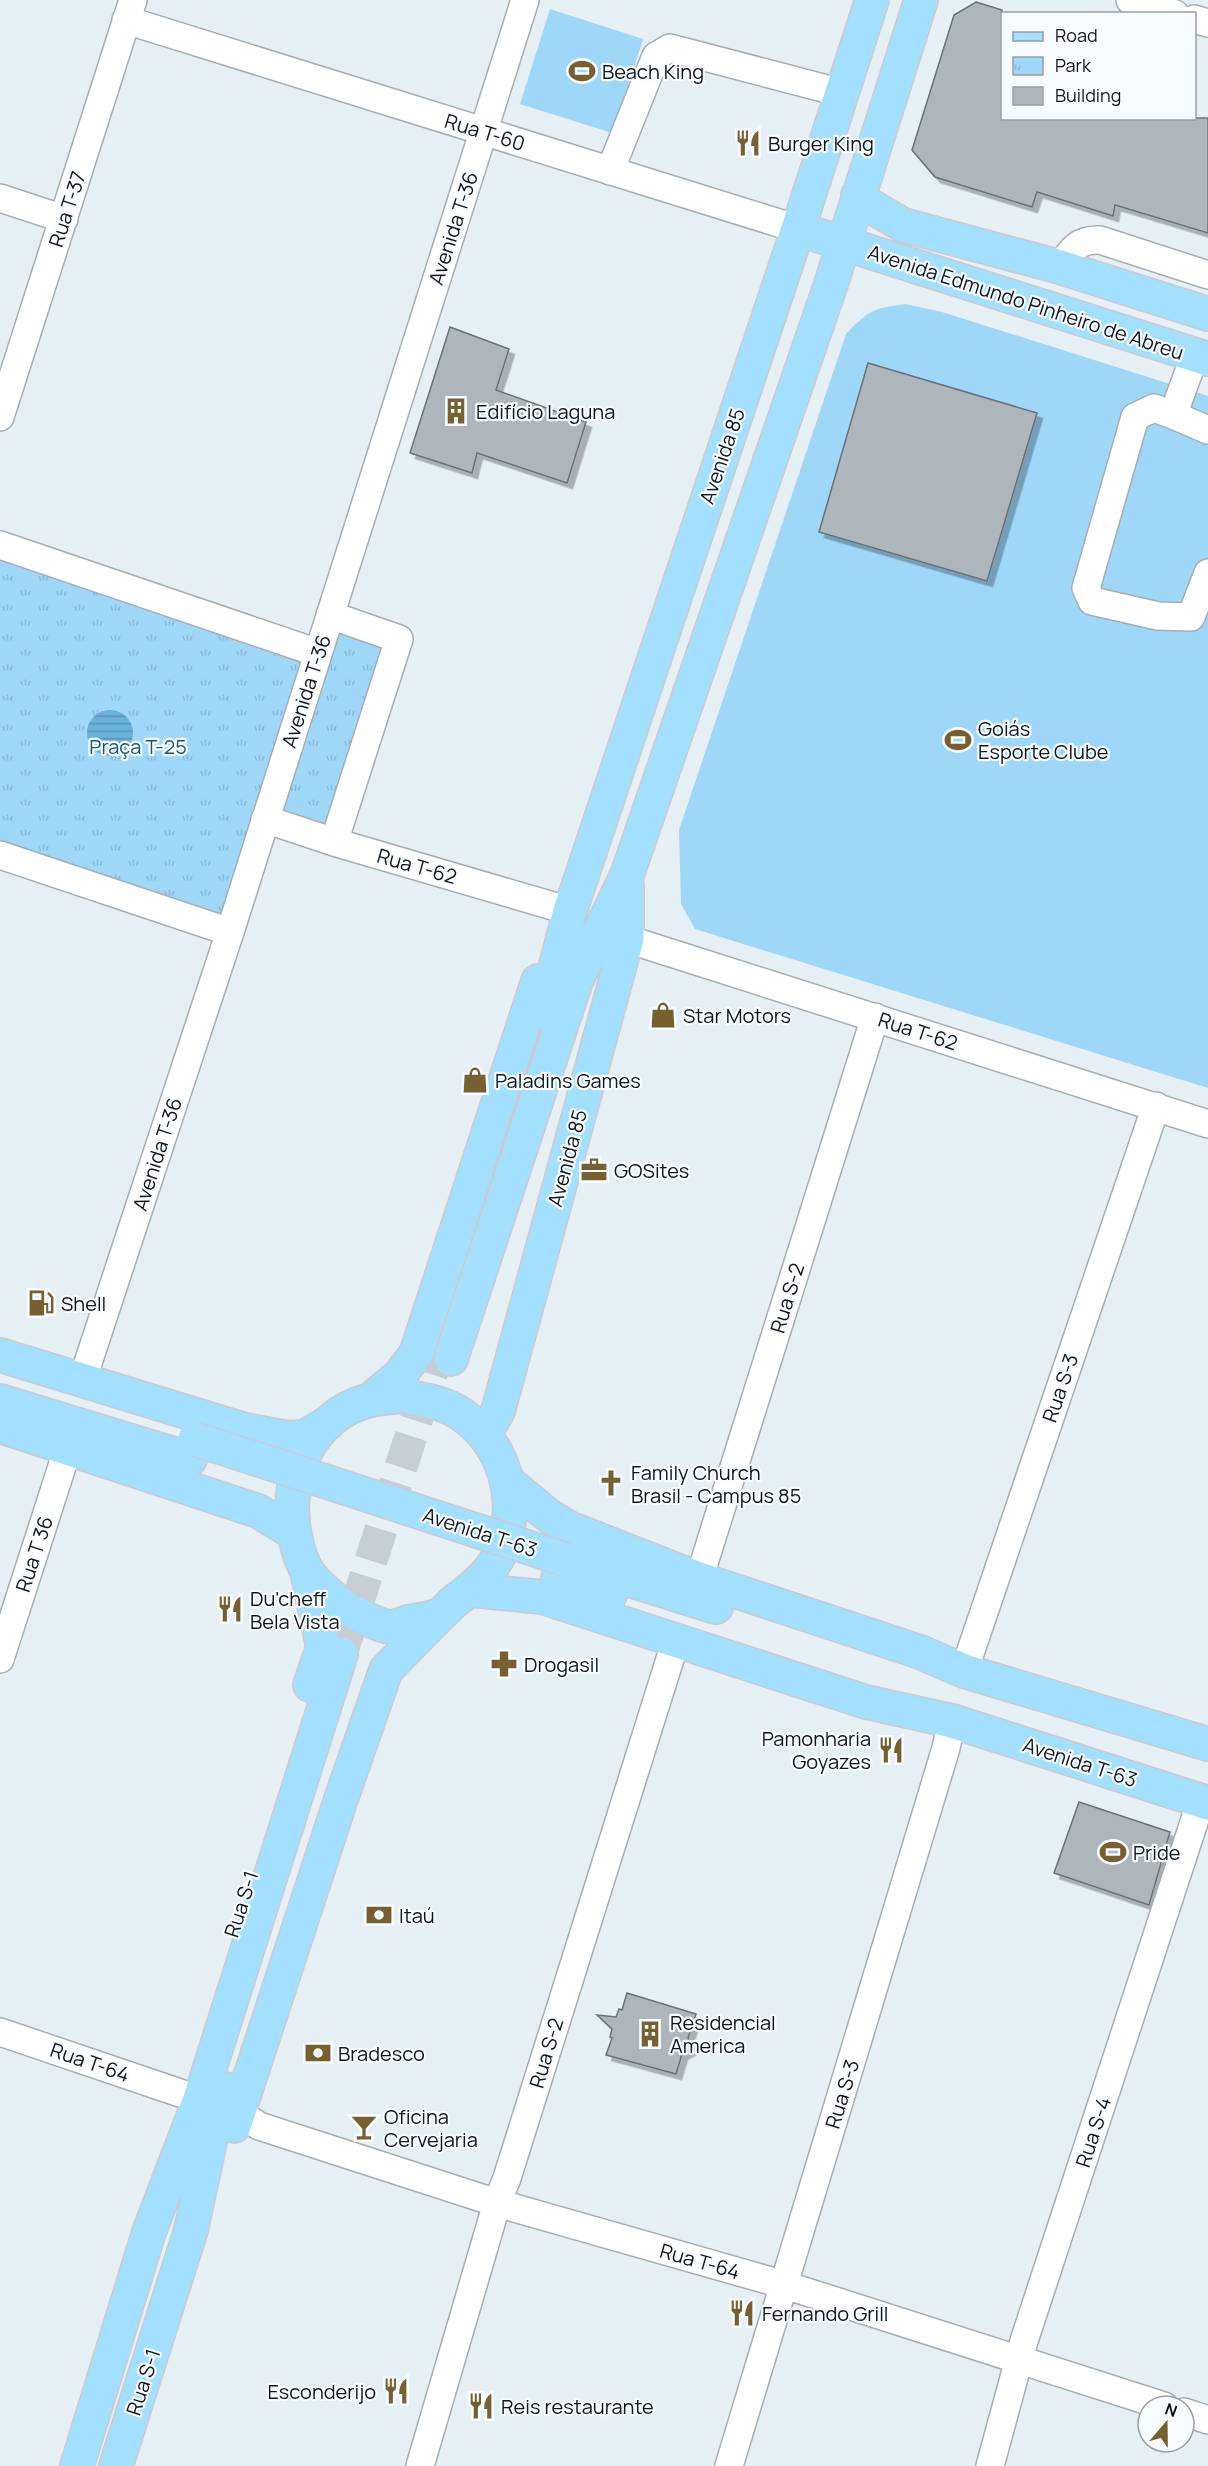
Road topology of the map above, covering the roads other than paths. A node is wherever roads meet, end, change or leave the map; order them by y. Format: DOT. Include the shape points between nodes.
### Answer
graph roads {
  1 [pos="525,0"];
  2 [pos="872,0"];
  3 [pos="921,0"];
  4 [pos="1130,0"];
  5 [pos="129,10"];
  6 [pos="1169,12"];
  7 [pos="842,93"];
  8 [pos="484,131"];
  9 [pos="610,171"];
  10 [pos="858,195"];
  11 [pos="0,198"];
  12 [pos="64,219"];
  13 [pos="798,229"];
  14 [pos="844,244"];
  15 [pos="1060,267"];
  16 [pos="1208,275"];
  17 [pos="1208,314"];
  18 [pos="1201,357"];
  19 [pos="1173,415"];
  20 [pos="0,417"];
  21 [pos="1208,430"];
  22 [pos="0,545"];
  23 [pos="1208,573"];
  24 [pos="330,615"];
  25 [pos="318,653"];
  26 [pos="264,819"];
  27 [pos="334,842"];
  28 [pos="0,855"];
  29 [pos="627,875"];
  30 [pos="570,911"];
  31 [pos="230,932"];
  32 [pos="627,939"];
  33 [pos="875,1017"];
  34 [pos="1156,1106"];
  35 [pos="1208,1124"];
  36 [pos="0,1355"];
  37 [pos="0,1375"];
  38 [pos="82,1381"];
  39 [pos="370,1400"];
  40 [pos="0,1401"];
  41 [pos="328,1423"];
  42 [pos="0,1426"];
  43 [pos="484,1435"];
  44 [pos="68,1448"];
  45 [pos="192,1449"];
  46 [pos="507,1480"];
  47 [pos="294,1533"];
  48 [pos="563,1569"];
  49 [pos="308,1576"];
  50 [pos="699,1579"];
  51 [pos="472,1590"];
  52 [pos="440,1614"];
  53 [pos="676,1640"];
  54 [pos="0,1659"];
  55 [pos="964,1671"];
  56 [pos="952,1721"];
  57 [pos="1208,1744"];
  58 [pos="1205,1802"];
  59 [pos="0,2032"];
  60 [pos="180,2093"];
  61 [pos="238,2112"];
  62 [pos="497,2203"];
  63 [pos="191,2230"];
  64 [pos="149,2232"];
  65 [pos="785,2285"];
  66 [pos="1019,2361"];
  67 [pos="1136,2397"];
  68 [pos="77,2466"];
  69 [pos="116,2466"];
  70 [pos="420,2466"];
  71 [pos="729,2466"];
  72 [pos="990,2466"];
  1 -- 8 [label="street, Avenida T-36"];
  2 -- 7 [label="main road, Avenida 85"];
  3 -- 10 [label="main road, Avenida 85"];
  4 -- 6 [label="street"];
  5 -- 8 [label="street, Rua T-60"];
  5 -- 12 [label="street, Rua T-37"];
  7 -- 9 [label="street" via="670,48 656,56"];
  7 -- 13 [label="main road, Avenida 85"];
  8 -- 9 [label="street, Rua T-60"];
  8 -- 24 [label="street, Avenida T-36"];
  9 -- 13 [label="street, Rua T-60"];
  10 -- 14 [label="main road, Avenida 85"];
  10 -- 15 [label="main road, Avenida Edmundo Pinheiro de Abreu" via="903,225"];
  11 -- 12 [label="street"];
  12 -- 20 [label="street, Rua T-37"];
  13 -- 14 [label="main road, Rua T-60"];
  13 -- 30 [label="main road, Avenida 85"];
  14 -- 18 [label="main road, Avenida Edmundo Pinheiro de Abreu"];
  14 -- 29 [label="main road, Avenida 85"];
  15 -- 16 [label="street" via="1073,246 1088,239"];
  15 -- 17 [label="main road, Avenida Edmundo Pinheiro de Abreu"];
  18 -- 19 [label="street"];
  19 -- 21 [label="street"];
  19 -- 23 [label="street" via="1154,408 1135,417 1086,588 1092,601 1158,616 1191,617"];
  22 -- 25 [label="street"];
  24 -- 25 [label="street, Avenida T-36"];
  24 -- 27 [label="street" via="399,639"];
  25 -- 26 [label="street, Avenida T-36"];
  26 -- 27 [label="street, Rua T-62"];
  26 -- 31 [label="street, Avenida T-36"];
  27 -- 30 [label="street, Rua T-62"];
  28 -- 31 [label="street"];
  29 -- 30 [label="main road, Avenida 85" via="576,981 445,1355 555,976"];
  29 -- 32 [label="main road, Avenida 85"];
  30 -- 39 [label="main road, Avenida 85" via="542,968 416,1354 400,1375"];
  31 -- 38 [label="street, Avenida T-36"];
  32 -- 33 [label="street, Rua T-62"];
  32 -- 43 [label="main road, Avenida 85" via="498,1411"];
  33 -- 34 [label="street, Rua T-62"];
  33 -- 50 [label="street, Rua S-2"];
  34 -- 35 [label="street, Rua T-62"];
  34 -- 55 [label="street, Rua S-3"];
  36 -- 38 [label="main road"];
  37 -- 45 [label="main road, Avenida T-63"];
  38 -- 41 [label="main road" via="245,1430 288,1438 304,1437"];
  39 -- 41 [label="main road"];
  39 -- 43 [label="main road" via="401,1396 432,1401 461,1414"];
  40 -- 45 [label="main road, Avenida T-63"];
  41 -- 47 [label="main road, Rua S-1" via="298,1465 290,1499"];
  42 -- 44 [label="main road"];
  43 -- 46 [label="main road" via="499,1456"];
  44 -- 47 [label="main road" via="258,1511"];
  44 -- 54 [label="street, Rua T 36"];
  45 -- 48 [label="main road, Avenida T-63, bridge"];
  46 -- 50 [label="main road, Avenida T-63" via="569,1528"];
  46 -- 51 [label="main road" via="510,1515 502,1548"];
  47 -- 49 [label="main road, Rua S-1"];
  48 -- 55 [label="main road, Avenida T-63" via="900,1665"];
  48 -- 56 [label="main road, Avenida T-63" via="873,1682"];
  49 -- 52 [label="main road" via="347,1610 390,1627"];
  49 -- 60 [label="main road, Rua S-1" via="323,1647"];
  50 -- 55 [label="main road, Avenida T-63" via="920,1652"];
  51 -- 52 [label="main road"];
  51 -- 53 [label="main road, Avenida T-63" via="542,1597"];
  52 -- 61 [label="main road, Rua S-1" via="386,1670"];
  53 -- 56 [label="main road, Avenida T-63" via="866,1702"];
  53 -- 62 [label="street, Rua S-2"];
  55 -- 57 [label="main road, Avenida T-63"];
  56 -- 58 [label="main road, Avenida T-63"];
  56 -- 65 [label="street, Rua S-3"];
  58 -- 66 [label="street, Rua S-4"];
  59 -- 60 [label="street, Rua T-64"];
  60 -- 64 [label="main road, Rua S-1"];
  61 -- 62 [label="street, Rua T-64" via="259,2126"];
  61 -- 63 [label="main road, Rua S-1" via="225,2155"];
  62 -- 65 [label="street, Rua T-64"];
  62 -- 70 [label="street, Rua S-2"];
  63 -- 64 [label="main road, Rua S-1" via="213,2128 350,1657 200,2099"];
  63 -- 69 [label="main road, Rua S-1"];
  64 -- 68 [label="main road, Rua S-1"];
  65 -- 66 [label="street, Rua T-64"];
  65 -- 71 [label="street, Rua S-3"];
  66 -- 67 [label="street, Rua T-64"];
  66 -- 72 [label="street, Rua S-4"];
}
